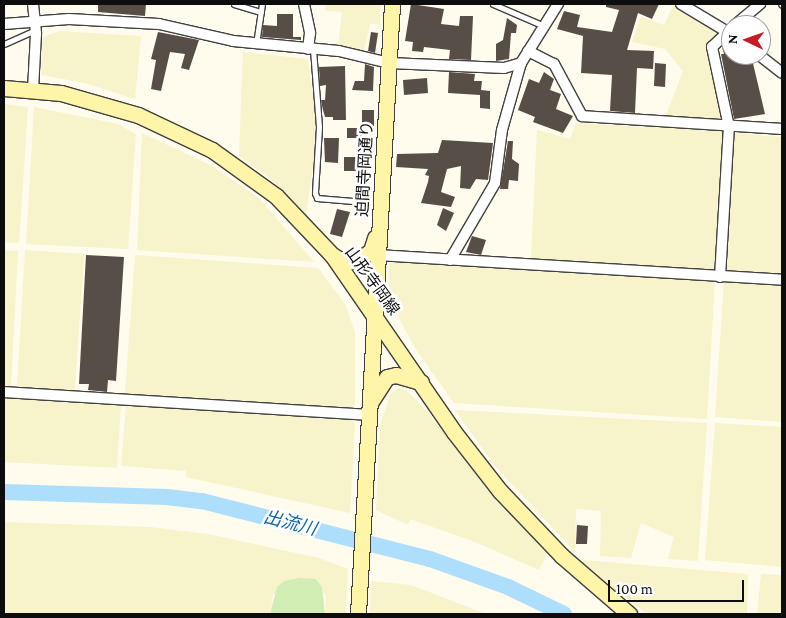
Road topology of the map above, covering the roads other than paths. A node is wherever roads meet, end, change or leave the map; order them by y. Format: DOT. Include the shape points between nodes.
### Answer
graph roads {
  1 [pos="33,4"];
  2 [pos="234,4"];
  3 [pos="262,4"];
  4 [pos="304,4"];
  5 [pos="392,4"];
  6 [pos="493,4"];
  7 [pos="558,4"];
  8 [pos="681,4"];
  9 [pos="760,4"];
  10 [pos="261,12"];
  11 [pos="748,15"];
  12 [pos="4,24"];
  13 [pos="36,25"];
  14 [pos="721,25"];
  15 [pos="544,26"];
  16 [pos="721,38"];
  17 [pos="4,44"];
  18 [pos="256,44"];
  19 [pos="310,49"];
  20 [pos="528,51"];
  21 [pos="389,63"];
  22 [pos="521,63"];
  23 [pos="771,64"];
  24 [pos="782,73"];
  25 [pos="4,88"];
  26 [pos="33,90"];
  27 [pos="729,127"];
  28 [pos="782,129"];
  29 [pos="365,202"];
  30 [pos="379,226"];
  31 [pos="332,255"];
  32 [pos="378,255"];
  33 [pos="450,260"];
  34 [pos="720,276"];
  35 [pos="782,280"];
  36 [pos="375,314"];
  37 [pos="421,382"];
  38 [pos="4,392"];
  39 [pos="369,410"];
  40 [pos="358,614"];
  41 [pos="629,614"];
  1 -- 13 [label="street"];
  2 -- 10 [label="lane"];
  3 -- 10 [label="lane"];
  4 -- 19 [label="street"];
  5 -- 21 [label="main road, 迫間寺岡通り"];
  6 -- 15 [label="lane"];
  7 -- 15 [label="street"];
  8 -- 14 [label="street"];
  9 -- 11 [label="street"];
  10 -- 18 [label="lane"];
  12 -- 13 [label="street"];
  13 -- 17 [label="lane"];
  13 -- 18 [label="street" via="159,24"];
  13 -- 26 [label="street"];
  15 -- 20 [label="street"];
  16 -- 27 [label="street" via="712,52"];
  18 -- 19 [label="street"];
  19 -- 21 [label="street" via="339,50"];
  19 -- 29 [label="lane" via="319,127 315,193 317,198"];
  20 -- 22 [label="street"];
  20 -- 27 [label="street" via="554,64 582,116"];
  21 -- 22 [label="street" via="504,68"];
  21 -- 30 [label="main road, 迫間寺岡通り"];
  22 -- 33 [label="street" via="502,130 495,183"];
  23 -- 24 [label="street"];
  25 -- 26 [label="main road, 山形寺岡線"];
  26 -- 31 [label="main road, 山形寺岡線" via="84,99 138,115 212,150 276,196"];
  27 -- 28 [label="street"];
  27 -- 34 [label="street"];
  30 -- 31 [label="main road" via="371,251 364,258 344,262"];
  30 -- 32 [label="main road, 迫間寺岡通り"];
  31 -- 36 [label="main road, 山形寺岡線"];
  32 -- 33 [label="street"];
  32 -- 36 [label="main road, 迫間寺岡通り"];
  33 -- 34 [label="street"];
  34 -- 35 [label="street"];
  36 -- 37 [label="main road, 山形寺岡線"];
  36 -- 39 [label="main road, 迫間寺岡通り"];
  37 -- 39 [label="main road" via="396,375 387,377"];
  37 -- 41 [label="main road, 山形寺岡線" via="476,461 529,524"];
  38 -- 39 [label="street"];
  39 -- 40 [label="main road, 迫間寺岡通り"];
}
